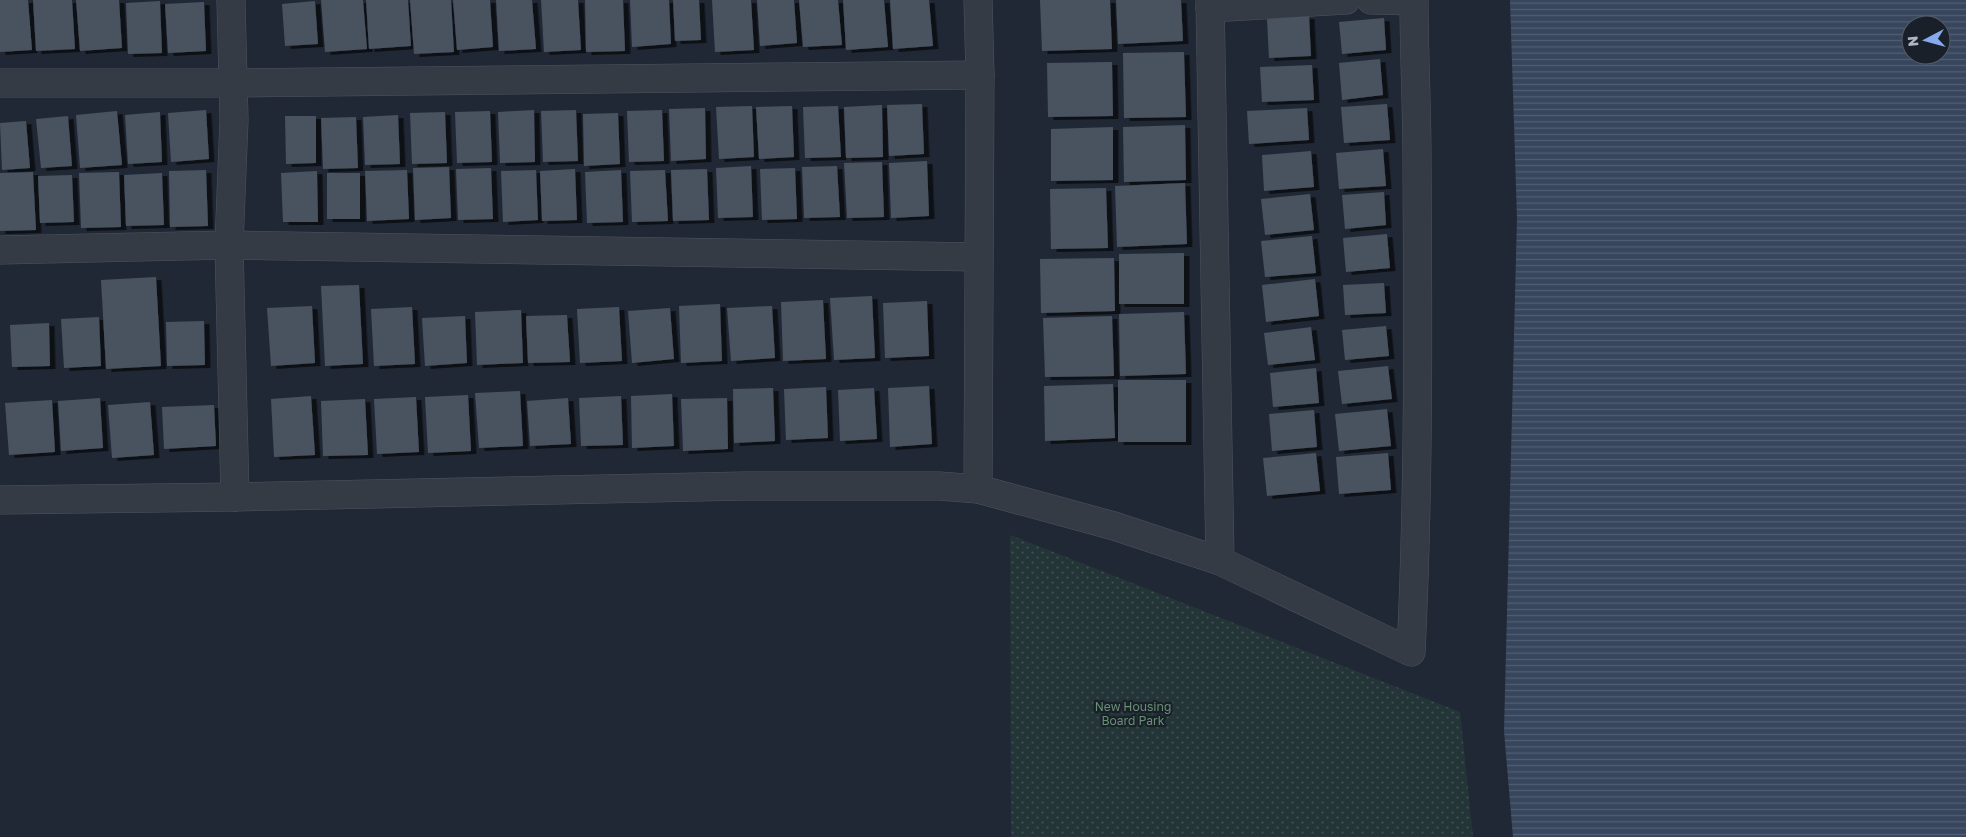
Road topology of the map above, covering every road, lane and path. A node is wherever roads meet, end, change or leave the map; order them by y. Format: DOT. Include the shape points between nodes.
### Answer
graph roads {
  1 [pos="231,0"];
  2 [pos="978,0"];
  3 [pos="1346,0"];
  4 [pos="1371,0"];
  5 [pos="1210,4"];
  6 [pos="980,75"];
  7 [pos="0,83"];
  8 [pos="233,83"];
  9 [pos="229,245"];
  10 [pos="0,250"];
  11 [pos="978,257"];
  12 [pos="978,489"];
  13 [pos="235,497"];
  14 [pos="0,500"];
  15 [pos="1220,561"];
  1 -- 8 [label="street"];
  2 -- 6 [label="street"];
  3 -- 5 [label="street"];
  4 -- 15 [label="street" via="1414,1 1417,462 1411,652"];
  5 -- 15 [label="street"];
  6 -- 8 [label="street"];
  6 -- 11 [label="street"];
  7 -- 8 [label="street"];
  8 -- 9 [label="street"];
  9 -- 10 [label="street"];
  9 -- 11 [label="street"];
  9 -- 13 [label="street"];
  11 -- 12 [label="street"];
  12 -- 13 [label="street" via="745,486"];
  12 -- 15 [label="street" via="1114,526"];
  13 -- 14 [label="street"];
}
